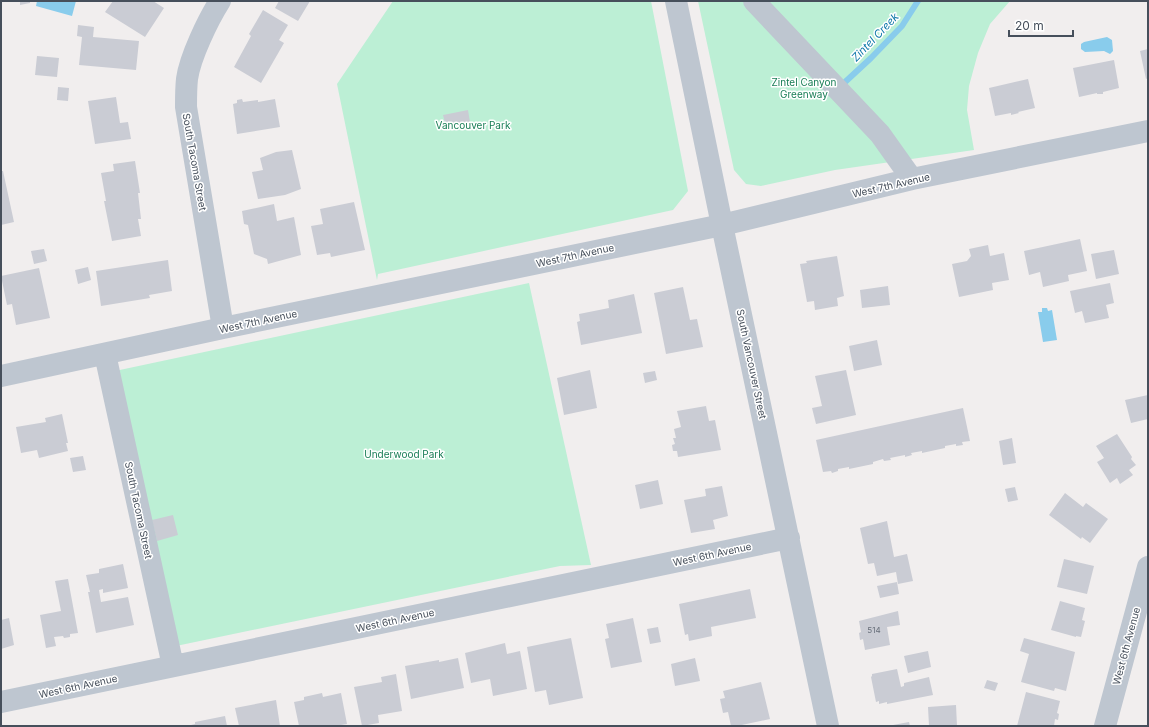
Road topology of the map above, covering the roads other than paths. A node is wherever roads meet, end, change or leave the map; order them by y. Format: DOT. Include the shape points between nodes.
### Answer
graph roads {
  1 [pos="220,1"];
  2 [pos="676,1"];
  3 [pos="754,1"];
  4 [pos="1148,131"];
  5 [pos="912,179"];
  6 [pos="722,225"];
  7 [pos="223,328"];
  8 [pos="105,354"];
  9 [pos="1,376"];
  10 [pos="789,538"];
  11 [pos="1148,567"];
  12 [pos="173,666"];
  13 [pos="1,702"];
  14 [pos="828,726"];
  15 [pos="1105,726"];
  1 -- 7 [label="street, South Tacoma Street" via="211,15 187,77 186,107"];
  2 -- 6 [label="street, South Vancouver Street"];
  3 -- 5 [label="street" via="880,134"];
  4 -- 5 [label="street, West 7th Avenue"];
  5 -- 6 [label="street, West 7th Avenue"];
  6 -- 7 [label="street, West 7th Avenue"];
  6 -- 10 [label="street, South Vancouver Street"];
  7 -- 8 [label="street, West 7th Avenue"];
  8 -- 9 [label="street, West 7th Avenue"];
  8 -- 12 [label="street, South Tacoma Street"];
  10 -- 12 [label="street, West 6th Avenue"];
  10 -- 14 [label="street, South Vancouver Street"];
  11 -- 15 [label="street, West 6th Avenue"];
  12 -- 13 [label="street, West 6th Avenue"];
}
